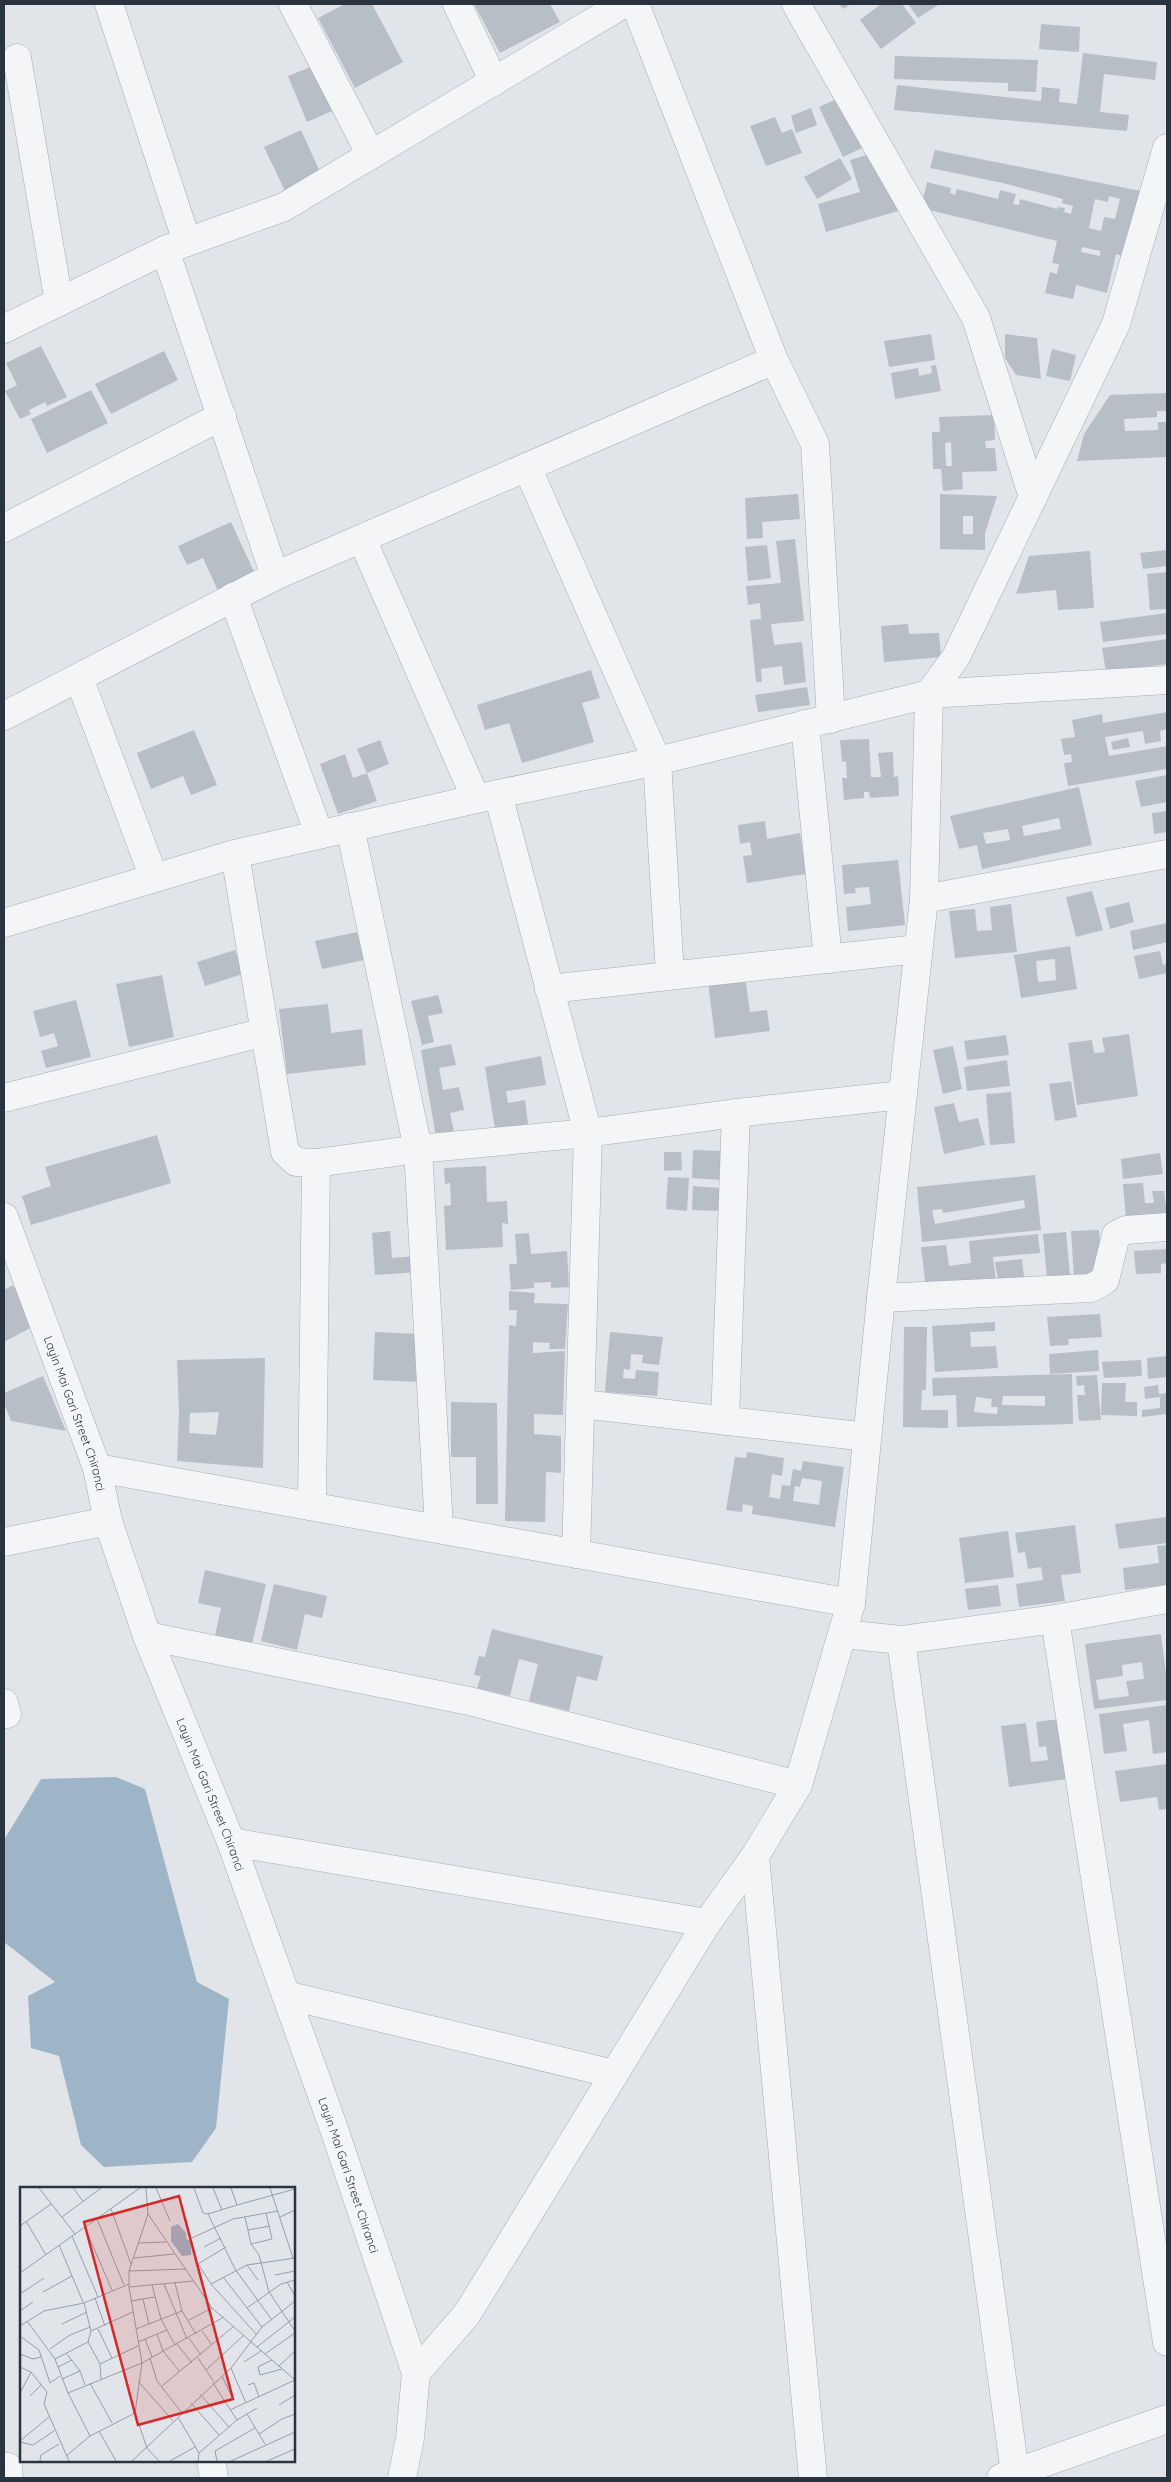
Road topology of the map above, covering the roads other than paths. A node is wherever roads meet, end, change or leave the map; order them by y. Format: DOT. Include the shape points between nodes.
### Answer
graph roads {
  1 [pos="109,4"];
  2 [pos="293,4"];
  3 [pos="457,4"];
  4 [pos="623,4"];
  5 [pos="635,4"];
  6 [pos="796,4"];
  7 [pos="16,58"];
  8 [pos="494,82"];
  9 [pos="1167,148"];
  10 [pos="371,155"];
  11 [pos="176,246"];
  12 [pos="59,302"];
  13 [pos="4,329"];
  14 [pos="774,360"];
  15 [pos="222,416"];
  16 [pos="527,467"];
  17 [pos="1033,498"];
  18 [pos="4,528"];
  19 [pos="362,539"];
  20 [pos="275,576"];
  21 [pos="233,597"];
  22 [pos="79,678"];
  23 [pos="1167,680"];
  24 [pos="929,694"];
  25 [pos="4,716"];
  26 [pos="818,722"];
  27 [pos="657,761"];
  28 [pos="487,796"];
  29 [pos="350,827"];
  30 [pos="319,834"];
  31 [pos="235,854"];
  32 [pos="1167,854"];
  33 [pos="154,878"];
  34 [pos="924,899"];
  35 [pos="4,923"];
  36 [pos="918,948"];
  37 [pos="828,959"];
  38 [pos="670,975"];
  39 [pos="549,988"];
  40 [pos="265,1032"];
  41 [pos="902,1095"];
  42 [pos="4,1098"];
  43 [pos="736,1113"];
  44 [pos="588,1133"];
  45 [pos="418,1149"];
  46 [pos="316,1163"];
  47 [pos="4,1216"];
  48 [pos="1167,1227"];
  49 [pos="881,1298"];
  50 [pos="582,1404"];
  51 [pos="725,1420"];
  52 [pos="867,1437"];
  53 [pos="97,1468"];
  54 [pos="312,1506"];
  55 [pos="108,1521"];
  56 [pos="439,1529"];
  57 [pos="4,1542"];
  58 [pos="576,1554"];
  59 [pos="1167,1599"];
  60 [pos="851,1603"];
  61 [pos="1055,1618"];
  62 [pos="843,1634"];
  63 [pos="147,1636"];
  64 [pos="901,1640"];
  65 [pos="798,1785"];
  66 [pos="231,1842"];
  67 [pos="755,1856"];
  68 [pos="707,1923"];
  69 [pos="286,1995"];
  70 [pos="614,2074"];
  71 [pos="1167,2342"];
  72 [pos="416,2373"];
  73 [pos="1167,2419"];
  74 [pos="211,2462"];
  75 [pos="1008,2476"];
  76 [pos="214,2478"];
  77 [pos="402,2478"];
  78 [pos="813,2478"];
  1 -- 11 [label="street"];
  2 -- 10 [label="street"];
  3 -- 8 [label="street"];
  4 -- 8 [label="street"];
  5 -- 14 [label="street"];
  6 -- 17 [label="street" via="976,318"];
  7 -- 12 [label="street"];
  8 -- 10 [label="street"];
  9 -- 17 [label="street" via="1116,324"];
  10 -- 11 [label="street" via="284,207"];
  11 -- 12 [label="street"];
  11 -- 15 [label="street"];
  12 -- 13 [label="street"];
  14 -- 16 [label="street"];
  14 -- 26 [label="street" via="815,444"];
  15 -- 18 [label="street"];
  15 -- 20 [label="street"];
  16 -- 19 [label="street"];
  16 -- 27 [label="street"];
  17 -- 24 [label="street" via="956,657"];
  19 -- 20 [label="street"];
  19 -- 28 [label="street"];
  20 -- 21 [label="street"];
  21 -- 22 [label="street"];
  21 -- 30 [label="street"];
  22 -- 25 [label="street"];
  22 -- 33 [label="street"];
  23 -- 24 [label="street"];
  24 -- 26 [label="street"];
  24 -- 34 [label="street"];
  26 -- 27 [label="street"];
  26 -- 37 [label="street"];
  27 -- 28 [label="street"];
  27 -- 38 [label="street"];
  28 -- 29 [label="street"];
  28 -- 39 [label="street"];
  29 -- 30 [label="street"];
  29 -- 45 [label="street"];
  30 -- 31 [label="street"];
  31 -- 33 [label="street"];
  31 -- 40 [label="street"];
  32 -- 34 [label="street"];
  33 -- 35 [label="street"];
  34 -- 36 [label="street"];
  36 -- 37 [label="street"];
  36 -- 41 [label="street"];
  37 -- 38 [label="street"];
  38 -- 39 [label="street"];
  39 -- 44 [label="street"];
  40 -- 42 [label="street"];
  40 -- 46 [label="street" via="285,1152 296,1162"];
  41 -- 43 [label="street"];
  41 -- 49 [label="street"];
  43 -- 44 [label="street"];
  43 -- 51 [label="street"];
  44 -- 45 [label="street"];
  44 -- 50 [label="street"];
  45 -- 46 [label="street"];
  45 -- 56 [label="street"];
  46 -- 54 [label="street"];
  47 -- 53 [label="street, Layin Mai Gari Street Chiranci"];
  48 -- 49 [label="street" via="1126,1230 1116,1235 1105,1280 1091,1288"];
  49 -- 52 [label="street"];
  50 -- 51 [label="street"];
  50 -- 58 [label="street"];
  51 -- 52 [label="street"];
  52 -- 60 [label="street"];
  53 -- 54 [label="street"];
  53 -- 55 [label="street, Layin Mai Gari Street Chiranci"];
  54 -- 56 [label="street"];
  55 -- 57 [label="street"];
  55 -- 63 [label="street, Layin Mai Gari Street Chiranci"];
  56 -- 58 [label="street"];
  58 -- 60 [label="street"];
  59 -- 61 [label="street"];
  60 -- 62 [label="street"];
  61 -- 64 [label="street"];
  61 -- 71 [label="street"];
  62 -- 64 [label="street"];
  62 -- 65 [label="street"];
  63 -- 65 [label="street" via="469,1701"];
  63 -- 66 [label="street, Layin Mai Gari Street Chiranci"];
  64 -- 75 [label="street"];
  65 -- 67 [label="street"];
  66 -- 68 [label="street"];
  66 -- 69 [label="street, Layin Mai Gari Street Chiranci"];
  67 -- 68 [label="street"];
  67 -- 78 [label="street"];
  68 -- 70 [label="street"];
  69 -- 70 [label="street"];
  69 -- 72 [label="street, Layin Mai Gari Street Chiranci"];
  70 -- 72 [label="street" via="467,2314"];
  72 -- 77 [label="street" via="410,2438"];
  73 -- 75 [label="street"];
  74 -- 76 [label="street"];
}
